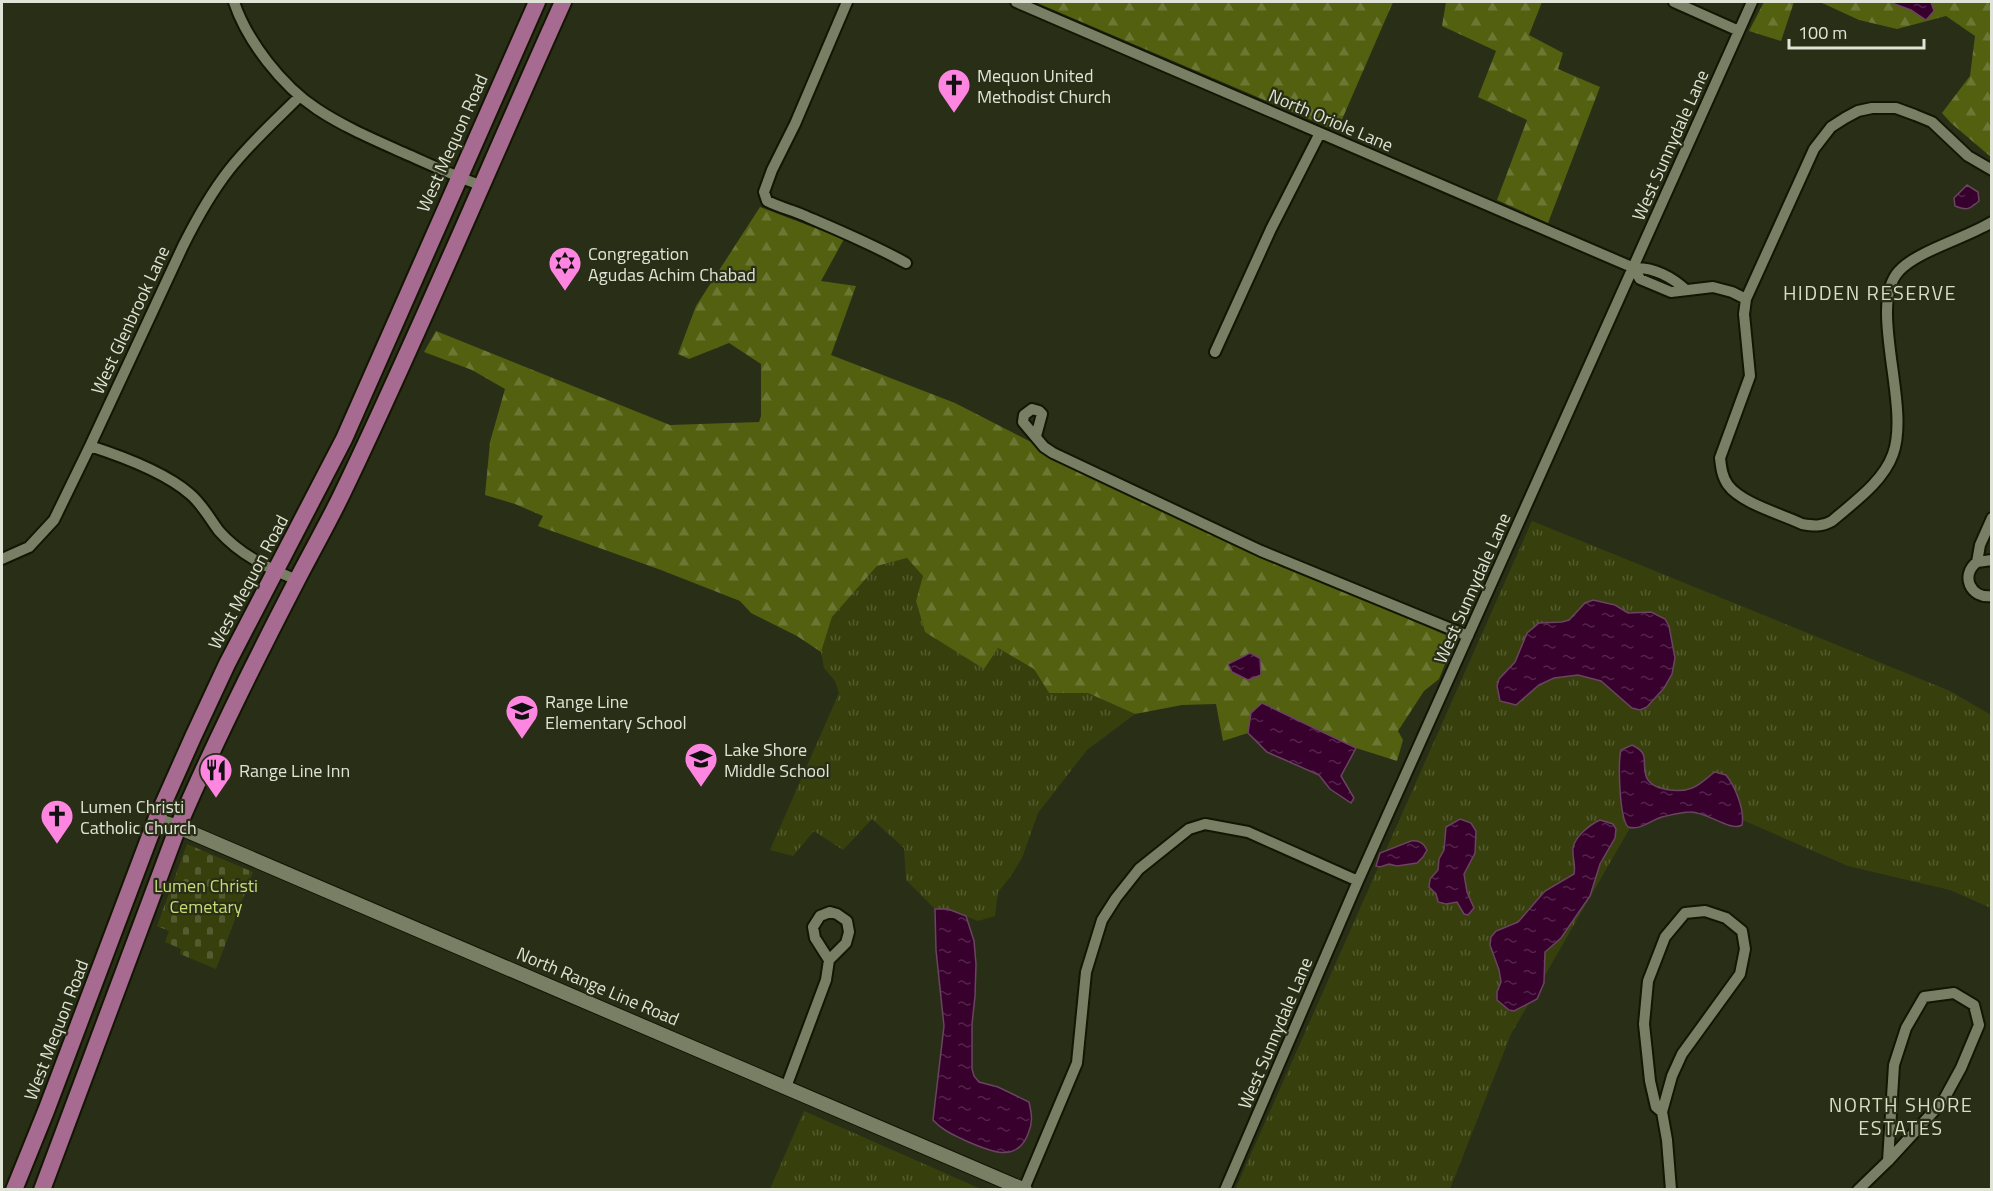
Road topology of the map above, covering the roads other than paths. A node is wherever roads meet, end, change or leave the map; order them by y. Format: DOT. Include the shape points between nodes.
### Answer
graph roads {
  1 [pos="234,2"];
  2 [pos="537,2"];
  3 [pos="563,2"];
  4 [pos="848,2"];
  5 [pos="1016,2"];
  6 [pos="1674,2"];
  7 [pos="1752,2"];
  8 [pos="1739,31"];
  9 [pos="300,96"];
  10 [pos="1320,133"];
  11 [pos="1992,171"];
  12 [pos="458,178"];
  13 [pos="480,185"];
  14 [pos="1992,222"];
  15 [pos="906,263"];
  16 [pos="1634,268"];
  17 [pos="1746,299"];
  18 [pos="1215,352"];
  19 [pos="1036,436"];
  20 [pos="90,446"];
  21 [pos="1992,518"];
  22 [pos="2,559"];
  23 [pos="1992,560"];
  24 [pos="1977,562"];
  25 [pos="276,571"];
  26 [pos="297,580"];
  27 [pos="1992,596"];
  28 [pos="1468,636"];
  29 [pos="156,820"];
  30 [pos="178,827"];
  31 [pos="1358,881"];
  32 [pos="829,960"];
  33 [pos="786,1087"];
  34 [pos="1662,1112"];
  35 [pos="1888,1161"];
  36 [pos="1024,1189"];
  37 [pos="14,1190"];
  38 [pos="42,1190"];
  39 [pos="1225,1190"];
  40 [pos="1671,1190"];
  41 [pos="1858,1190"];
  1 -- 9 [label="street" via="261,54"];
  2 -- 12 [label="main road, West Mequon Road"];
  3 -- 13 [label="main road"];
  4 -- 15 [label="street" via="764,192 773,204 874,245"];
  5 -- 10 [label="street, North Oriole Lane"];
  6 -- 8 [label="street"];
  7 -- 8 [label="street, West Sunnydale Lane"];
  8 -- 16 [label="street, West Sunnydale Lane"];
  9 -- 12 [label="street" via="341,122"];
  9 -- 20 [label="street, West Glenbrook Lane" via="227,171 197,219"];
  10 -- 16 [label="street, North Oriole Lane"];
  10 -- 18 [label="street"];
  11 -- 17 [label="street" via="1968,156 1932,122 1896,108 1858,111 1831,127 1814,149"];
  12 -- 13 [label="street"];
  12 -- 25 [label="main road, West Mequon Road" via="344,440"];
  13 -- 26 [label="main road" via="358,460"];
  14 -- 17 [label="street" via="1916,258 1899,270 1892,282 1886,310 1898,411 1893,456 1879,478 1825,525 1802,524 1742,497 1726,483 1721,471 1720,458 1750,376"];
  16 -- 17 [label="street, North Oriole Lane" via="1646,268 1676,280 1686,290 1713,286"];
  16 -- 28 [label="street, West Sunnydale Lane"];
  19 -- 28 [label="street" via="1053,453 1261,551"];
  20 -- 22 [label="street, West Glenbrook Lane" via="54,520 29,547"];
  20 -- 25 [label="street" via="123,457 177,484 240,550"];
  21 -- 24 [label="street"];
  23 -- 24 [label="street"];
  24 -- 27 [label="street" via="1969,570 1970,587 1979,595"];
  25 -- 26 [label="street"];
  25 -- 29 [label="main road, West Mequon Road" via="210,700"];
  26 -- 30 [label="main road"];
  28 -- 31 [label="street, West Sunnydale Lane"];
  29 -- 30 [label="street, North Range Line Road"];
  29 -- 37 [label="main road, West Mequon Road"];
  30 -- 33 [label="street, North Range Line Road"];
  30 -- 38 [label="main road"];
  31 -- 36 [label="street" via="1248,832 1205,824 1189,829 1139,869 1102,920 1086,972 1077,1063"];
  31 -- 39 [label="street, West Sunnydale Lane"];
  32 -- 33 [label="street" via="826,980"];
  33 -- 36 [label="street, North Range Line Road"];
  34 -- 34 [label="street" via="1682,1054 1740,974 1745,949 1743,931 1726,918 1705,911 1685,913 1665,937 1648,981 1644,1024 1650,1081 1656,1107"];
  34 -- 40 [label="street"];
  35 -- 35 [label="street" via="1943,1101 1979,1025 1974,1005 1954,993 1924,997 1906,1028 1894,1065"];
  35 -- 41 [label="street"];
}
